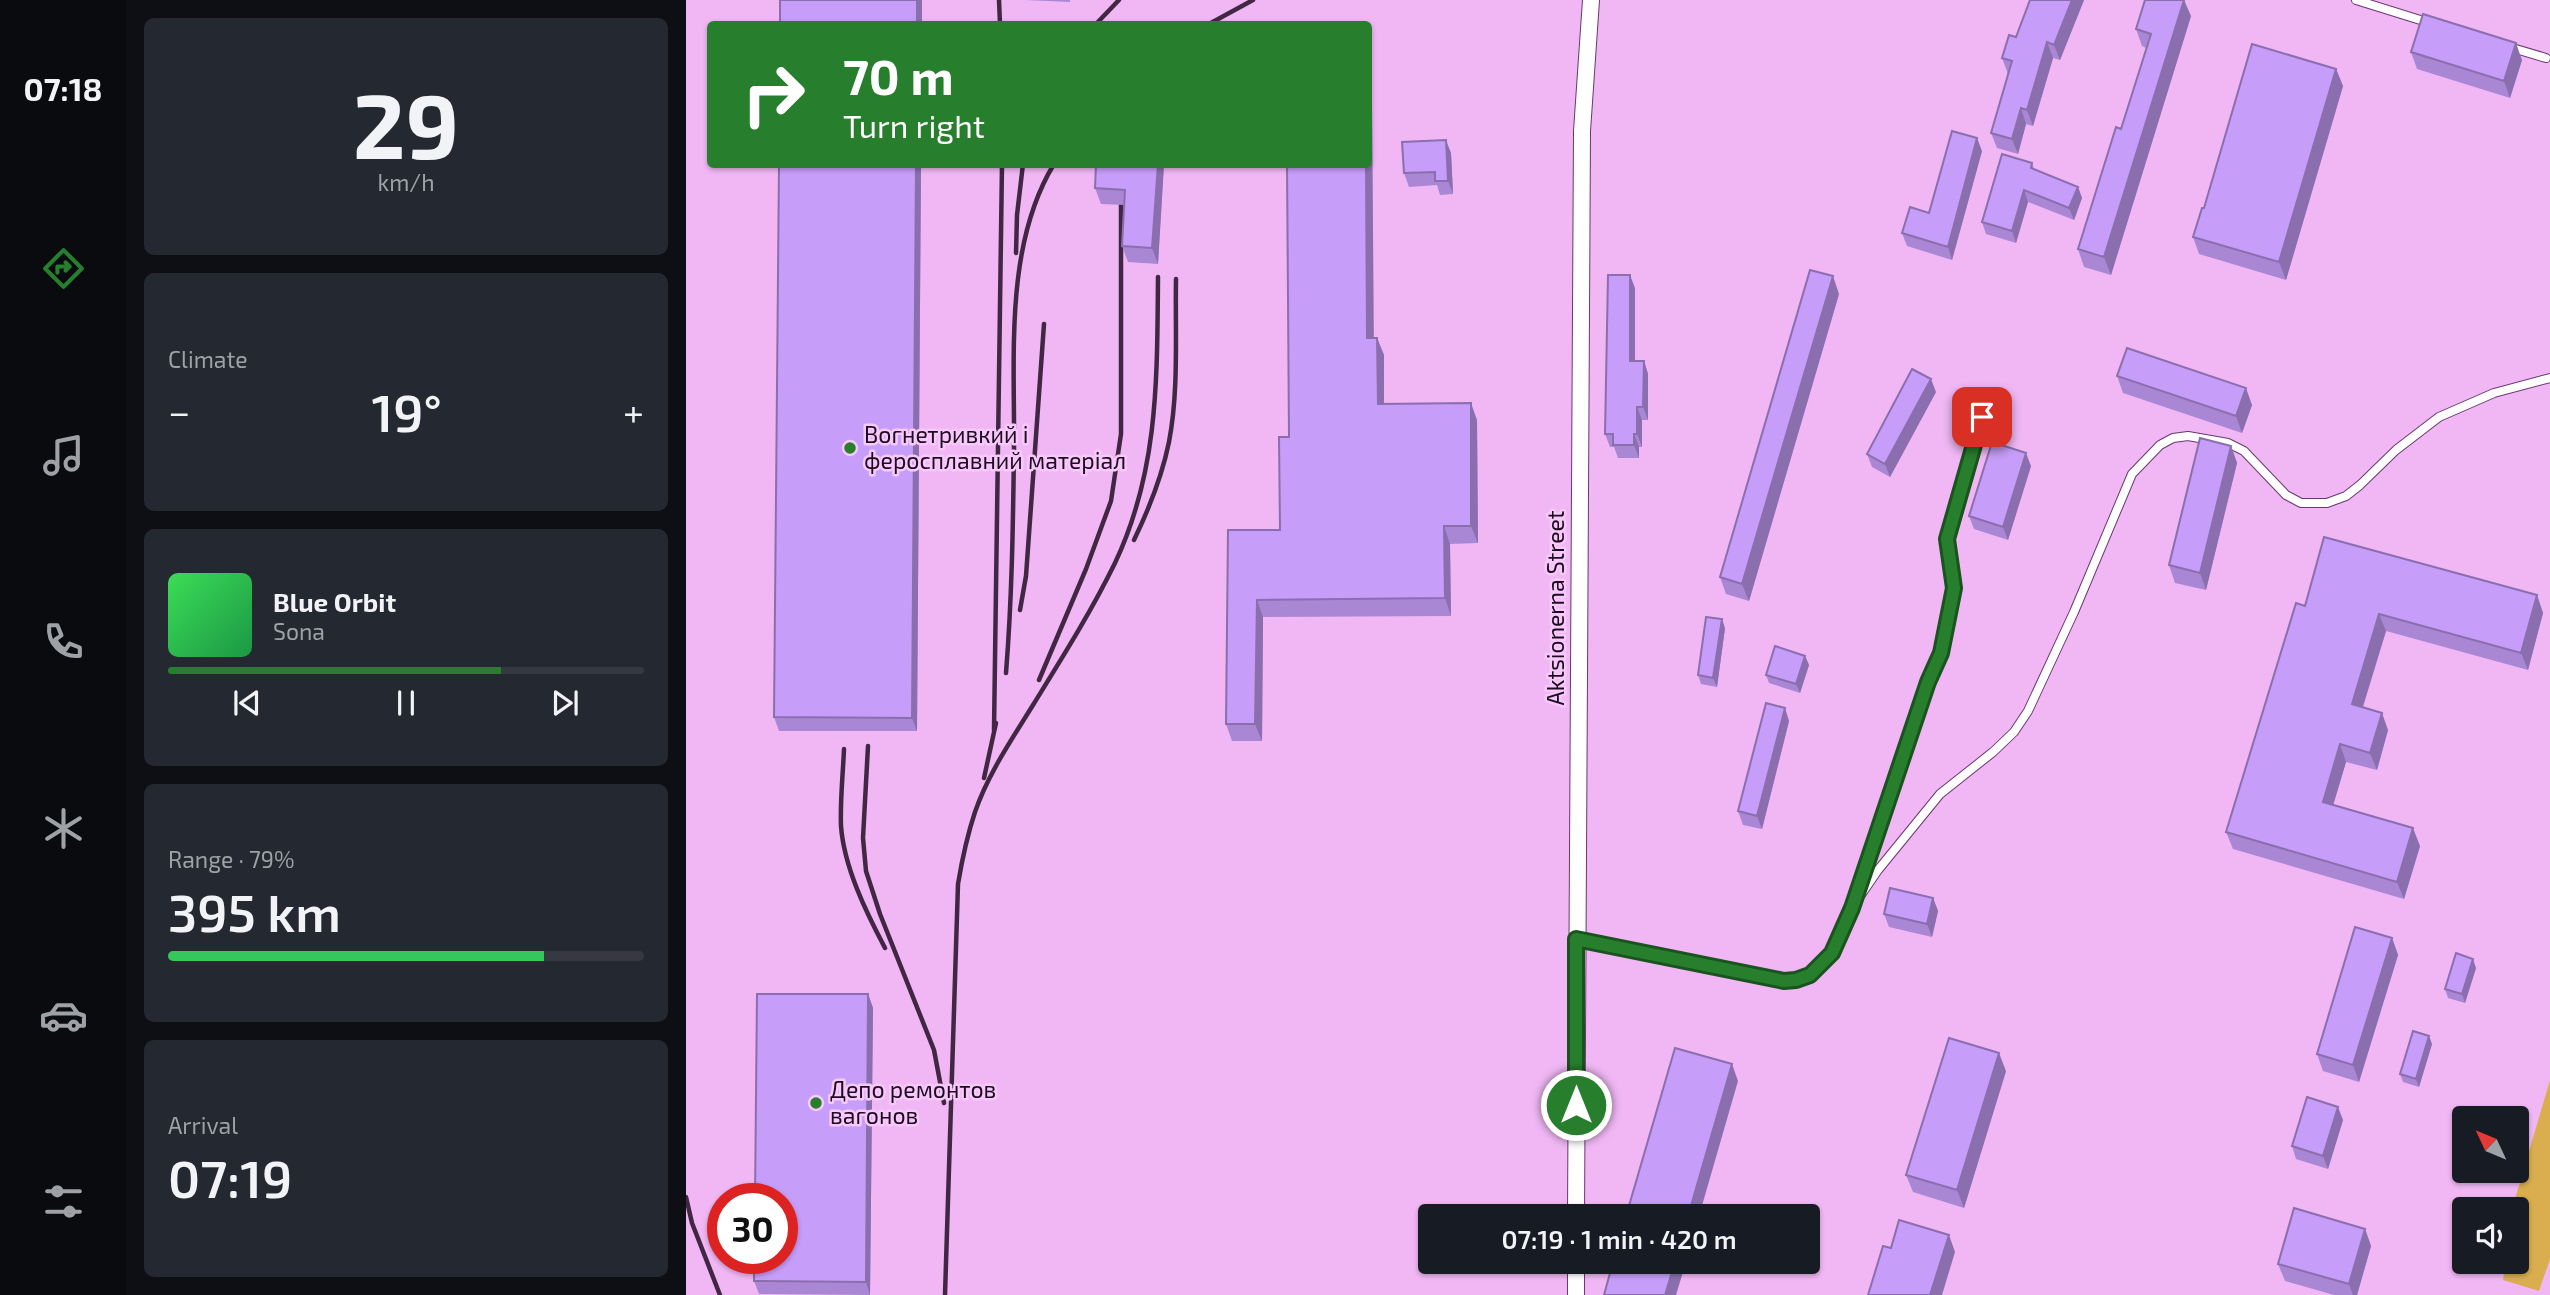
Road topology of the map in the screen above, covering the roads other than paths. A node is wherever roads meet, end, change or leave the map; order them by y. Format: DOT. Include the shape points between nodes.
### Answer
graph roads {
  1 [pos="1591,0"];
  2 [pos="2356,0"];
  3 [pos="2444,27"];
  4 [pos="2495,43"];
  5 [pos="2546,58"];
  6 [pos="2550,378"];
  7 [pos="1982,417"];
  8 [pos="1852,908"];
  9 [pos="1576,939"];
  10 [pos="1576,1204"];
  11 [pos="1576,1274"];
  12 [pos="1576,1295"];
  1 -- 9 [label="street, Aktsionerna Street" via="1582,131"];
  2 -- 3 [label="lane"];
  4 -- 5 [label="lane"];
  6 -- 8 [label="lane" via="2494,393 2439,417 2353,491 2327,503 2301,503 2286,495 2244,451 2228,443 2188,436 2160,445 2132,474 2028,711 1993,752 1940,794"];
  7 -- 8 [label="lane" via="1947,539 1954,588 1941,653"];
  8 -- 9 [label="lane" via="1832,953 1810,975 1796,980"];
  9 -- 10 [label="street, Aktsionerna Street"];
  11 -- 12 [label="street"];
}
